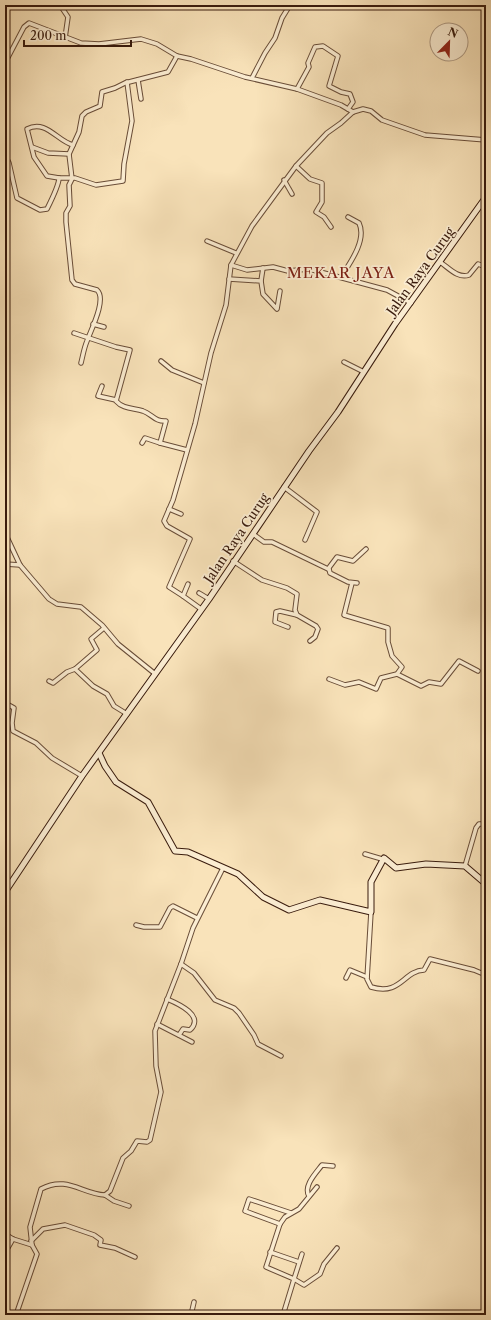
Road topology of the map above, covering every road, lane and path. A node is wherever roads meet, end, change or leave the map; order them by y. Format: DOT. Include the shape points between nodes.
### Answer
graph roads {
  1 [pos="60,5"];
  2 [pos="290,5"];
  3 [pos="65,38"];
  4 [pos="177,56"];
  5 [pos="5,63"];
  6 [pos="5,68"];
  7 [pos="5,73"];
  8 [pos="252,78"];
  9 [pos="138,80"];
  10 [pos="127,82"];
  11 [pos="297,89"];
  12 [pos="140,99"];
  13 [pos="348,109"];
  14 [pos="353,112"];
  15 [pos="486,140"];
  16 [pos="73,145"];
  17 [pos="32,147"];
  18 [pos="69,154"];
  19 [pos="5,155"];
  20 [pos="296,166"];
  21 [pos="59,178"];
  22 [pos="72,178"];
  23 [pos="284,180"];
  24 [pos="292,194"];
  25 [pos="486,197"];
  26 [pos="348,217"];
  27 [pos="331,227"];
  28 [pos="207,242"];
  29 [pos="236,253"];
  30 [pos="440,262"];
  31 [pos="230,265"];
  32 [pos="486,267"];
  33 [pos="263,268"];
  34 [pos="341,277"];
  35 [pos="229,279"];
  36 [pos="261,281"];
  37 [pos="280,290"];
  38 [pos="411,303"];
  39 [pos="93,324"];
  40 [pos="104,327"];
  41 [pos="74,333"];
  42 [pos="89,337"];
  43 [pos="161,361"];
  44 [pos="344,362"];
  45 [pos="81,363"];
  46 [pos="364,372"];
  47 [pos="204,383"];
  48 [pos="102,386"];
  49 [pos="116,400"];
  50 [pos="142,443"];
  51 [pos="160,443"];
  52 [pos="187,450"];
  53 [pos="284,487"];
  54 [pos="169,509"];
  55 [pos="181,514"];
  56 [pos="5,533"];
  57 [pos="253,534"];
  58 [pos="305,540"];
  59 [pos="366,550"];
  60 [pos="233,561"];
  61 [pos="5,564"];
  62 [pos="20,565"];
  63 [pos="329,569"];
  64 [pos="352,583"];
  65 [pos="357,583"];
  66 [pos="188,584"];
  67 [pos="199,593"];
  68 [pos="183,596"];
  69 [pos="209,599"];
  70 [pos="201,609"];
  71 [pos="297,615"];
  72 [pos="288,627"];
  73 [pos="104,628"];
  74 [pos="310,641"];
  75 [pos="75,669"];
  76 [pos="478,671"];
  77 [pos="154,673"];
  78 [pos="397,674"];
  79 [pos="329,679"];
  80 [pos="49,681"];
  81 [pos="5,703"];
  82 [pos="127,714"];
  83 [pos="99,753"];
  84 [pos="82,776"];
  85 [pos="486,824"];
  86 [pos="365,854"];
  87 [pos="382,859"];
  88 [pos="465,866"];
  89 [pos="223,868"];
  90 [pos="486,884"];
  91 [pos="5,892"];
  92 [pos="371,912"];
  93 [pos="197,918"];
  94 [pos="136,924"];
  95 [pos="181,964"];
  96 [pos="486,975"];
  97 [pos="346,978"];
  98 [pos="367,978"];
  99 [pos="167,999"];
  100 [pos="157,1024"];
  101 [pos="179,1035"];
  102 [pos="192,1042"];
  103 [pos="282,1056"];
  104 [pos="333,1166"];
  105 [pos="317,1187"];
  106 [pos="105,1195"];
  107 [pos="309,1196"];
  108 [pos="129,1206"];
  109 [pos="291,1213"];
  110 [pos="280,1224"];
  111 [pos="5,1234"];
  112 [pos="12,1239"];
  113 [pos="31,1243"];
  114 [pos="336,1248"];
  115 [pos="270,1252"];
  116 [pos="5,1253"];
  117 [pos="302,1254"];
  118 [pos="135,1257"];
  119 [pos="299,1262"];
  120 [pos="294,1279"];
  121 [pos="194,1302"];
  122 [pos="16,1315"];
  123 [pos="191,1315"];
  124 [pos="283,1315"];
  1 -- 3 [label="street" via="68,17"];
  2 -- 8 [label="street"];
  3 -- 4 [label="street" via="80,43 98,44 137,38 157,44"];
  3 -- 5 [label="street" via="32,23 28,24"];
  4 -- 8 [label="street" via="192,58"];
  4 -- 9 [label="street" via="168,72"];
  6 -- 7 [label="street"];
  8 -- 11 [label="street"];
  9 -- 10 [label="street"];
  9 -- 12 [label="street"];
  10 -- 16 [label="street" via="102,92 100,106 82,116 80,132"];
  10 -- 22 [label="street" via="132,121 123,180 96,185"];
  11 -- 13 [label="street"];
  11 -- 13 [label="street" via="309,67 308,63 315,47 323,46 338,56 329,86 350,94 354,102"];
  13 -- 14 [label="street"];
  14 -- 15 [label="street" via="368,110 382,120 428,136"];
  14 -- 20 [label="street" via="327,133"];
  16 -- 17 [label="street" via="54,132 34,127 26,130"];
  16 -- 18 [label="street"];
  17 -- 18 [label="street" via="48,153"];
  17 -- 21 [label="street" via="37,162 46,175"];
  18 -- 22 [label="street"];
  19 -- 21 [label="street" via="16,198 40,210 47,209"];
  20 -- 23 [label="street"];
  20 -- 27 [label="street" via="310,179 322,182 322,202 316,212 324,217"];
  21 -- 22 [label="street"];
  22 -- 39 [label="street" via="69,185 70,206 66,212 66,222 72,280 75,284 100,293 100,305"];
  23 -- 24 [label="street"];
  23 -- 29 [label="street"];
  25 -- 30 [label="street, Jalan Raya Curug"];
  26 -- 34 [label="street" via="359,223 361,232 355,254"];
  28 -- 29 [label="street"];
  29 -- 31 [label="street"];
  30 -- 32 [label="street" via="464,276 468,276 478,264"];
  30 -- 38 [label="street, Jalan Raya Curug"];
  31 -- 33 [label="street" via="247,270"];
  31 -- 35 [label="street"];
  33 -- 34 [label="street" via="273,267 290,271 306,268"];
  33 -- 36 [label="street"];
  34 -- 38 [label="street" via="386,290"];
  35 -- 36 [label="street"];
  35 -- 47 [label="street" via="226,305"];
  36 -- 37 [label="street" via="263,294 277,310"];
  38 -- 46 [label="street, Jalan Raya Curug"];
  39 -- 40 [label="street"];
  39 -- 42 [label="street"];
  41 -- 42 [label="street"];
  42 -- 45 [label="street"];
  42 -- 49 [label="street" via="130,350"];
  43 -- 47 [label="street" via="172,370"];
  44 -- 46 [label="street"];
  46 -- 53 [label="street, Jalan Raya Curug"];
  47 -- 52 [label="street"];
  48 -- 49 [label="street" via="99,397"];
  49 -- 51 [label="street" via="125,407 166,421"];
  50 -- 51 [label="street" via="145,438"];
  51 -- 52 [label="street"];
  52 -- 54 [label="street"];
  53 -- 57 [label="street, Jalan Raya Curug"];
  53 -- 58 [label="street" via="317,512"];
  54 -- 55 [label="street"];
  54 -- 68 [label="street" via="164,524 190,540 169,587"];
  56 -- 62 [label="street"];
  57 -- 60 [label="street, Jalan Raya Curug"];
  57 -- 63 [label="street" via="264,542 272,542"];
  59 -- 63 [label="street" via="353,561 337,557"];
  60 -- 69 [label="street, Jalan Raya Curug"];
  60 -- 71 [label="street" via="262,580 295,592 298,597 295,610"];
  61 -- 62 [label="street"];
  62 -- 73 [label="street" via="49,599 57,604 81,607"];
  63 -- 64 [label="street" via="330,573"];
  64 -- 65 [label="street"];
  64 -- 78 [label="street" via="344,615 388,628 392,656 403,666"];
  66 -- 68 [label="street"];
  67 -- 69 [label="street"];
  68 -- 70 [label="street"];
  69 -- 70 [label="street, Jalan Raya Curug"];
  70 -- 77 [label="street, Jalan Raya Curug"];
  71 -- 72 [label="street" via="276,612 275,622"];
  71 -- 74 [label="street" via="318,628 315,637"];
  73 -- 75 [label="street" via="91,639 97,650"];
  73 -- 77 [label="street" via="118,644"];
  75 -- 80 [label="street" via="53,683"];
  75 -- 82 [label="street" via="93,686 107,694 114,706"];
  76 -- 78 [label="street" via="459,661 441,684 429,682 421,686"];
  77 -- 82 [label="street, Jalan Raya Curug"];
  78 -- 79 [label="street" via="381,678 376,689 359,682 345,685"];
  81 -- 84 [label="street" via="14,708 13,731 36,743 52,758"];
  82 -- 83 [label="street, Jalan Raya Curug"];
  83 -- 84 [label="street, Jalan Raya Curug"];
  83 -- 89 [label="street" via="116,782 148,802 174,850 179,853 188,852"];
  84 -- 91 [label="street, Jalan Raya Curug"];
  85 -- 88 [label="street" via="479,824 476,828"];
  86 -- 87 [label="street"];
  87 -- 88 [label="street" via="385,858 396,868 426,864"];
  87 -- 92 [label="street" via="371,882"];
  88 -- 90 [label="street"];
  89 -- 92 [label="street" via="240,876 263,897 289,910 320,900"];
  89 -- 93 [label="street"];
  92 -- 98 [label="street"];
  93 -- 94 [label="street" via="173,906 160,927"];
  93 -- 95 [label="street"];
  95 -- 99 [label="street"];
  95 -- 103 [label="street" via="199,979 215,1000 239,1012 258,1044"];
  96 -- 98 [label="street" via="430,959 424,970 416,970 409,978 392,988 371,987"];
  97 -- 98 [label="street" via="350,970"];
  99 -- 100 [label="street"];
  99 -- 101 [label="street" via="194,1016 192,1029 183,1029"];
  100 -- 101 [label="street"];
  100 -- 106 [label="street" via="154,1038 161,1092 150,1140 135,1143 123,1158 110,1191"];
  101 -- 102 [label="street"];
  104 -- 107 [label="street" via="322,1165 307,1188"];
  105 -- 107 [label="street"];
  106 -- 108 [label="street"];
  106 -- 113 [label="street" via="70,1184 43,1188 39,1192 30,1227"];
  107 -- 109 [label="street" via="299,1209"];
  109 -- 110 [label="street"];
  109 -- 110 [label="street" via="249,1199 245,1211"];
  110 -- 115 [label="street"];
  111 -- 112 [label="street"];
  112 -- 113 [label="street"];
  112 -- 116 [label="street"];
  113 -- 118 [label="street" via="43,1229 68,1225 94,1235 101,1240 101,1245"];
  113 -- 122 [label="street" via="36,1254"];
  114 -- 120 [label="street" via="318,1276 304,1285"];
  115 -- 119 [label="street"];
  115 -- 120 [label="street" via="266,1268"];
  117 -- 119 [label="street"];
  119 -- 120 [label="street"];
  120 -- 124 [label="street"];
  121 -- 123 [label="street"];
}
